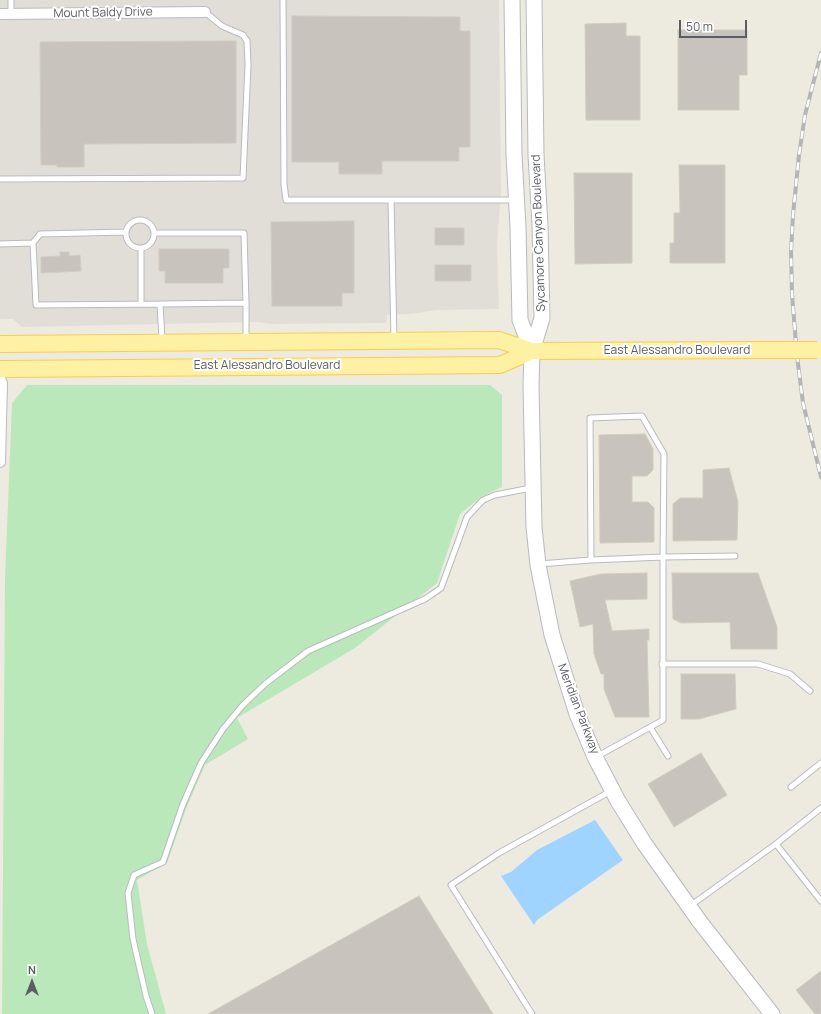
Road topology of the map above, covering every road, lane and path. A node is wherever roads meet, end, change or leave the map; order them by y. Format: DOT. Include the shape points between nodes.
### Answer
graph roads {
  1 [pos="11,0"];
  2 [pos="283,0"];
  3 [pos="512,0"];
  4 [pos="534,0"];
  5 [pos="205,12"];
  6 [pos="0,14"];
  7 [pos="11,14"];
  8 [pos="0,179"];
  9 [pos="391,200"];
  10 [pos="515,200"];
  11 [pos="126,232"];
  12 [pos="154,233"];
  13 [pos="33,243"];
  14 [pos="0,244"];
  15 [pos="142,248"];
  16 [pos="246,302"];
  17 [pos="141,304"];
  18 [pos="160,304"];
  19 [pos="394,341"];
  20 [pos="246,342"];
  21 [pos="162,343"];
  22 [pos="0,344"];
  23 [pos="819,350"];
  24 [pos="532,352"];
  25 [pos="0,369"];
  26 [pos="0,379"];
  27 [pos="0,462"];
  28 [pos="533,487"];
  29 [pos="735,556"];
  30 [pos="663,557"];
  31 [pos="591,560"];
  32 [pos="538,565"];
  33 [pos="662,664"];
  34 [pos="810,691"];
  35 [pos="650,727"];
  36 [pos="668,756"];
  37 [pos="595,757"];
  38 [pos="821,763"];
  39 [pos="791,787"];
  40 [pos="612,790"];
  41 [pos="821,808"];
  42 [pos="776,844"];
  43 [pos="821,901"];
  44 [pos="689,907"];
  45 [pos="152,1014"];
  46 [pos="532,1014"];
  47 [pos="772,1014"];
  1 -- 7 [label="lane"];
  2 -- 9 [label="lane" via="286,200"];
  3 -- 10 [label="main road, Sycamore Canyon Boulevard"];
  4 -- 24 [label="main road, Sycamore Canyon Boulevard" via="542,318"];
  5 -- 7 [label="street, Mount Baldy Drive"];
  5 -- 8 [label="lane" via="222,26 243,35 247,41 243,178"];
  6 -- 7 [label="street, Mount Baldy Drive"];
  9 -- 10 [label="lane"];
  9 -- 19 [label="lane"];
  10 -- 24 [label="main road, Sycamore Canyon Boulevard" via="520,320"];
  11 -- 12 [label="lane" via="130,224 138,220 151,225"];
  11 -- 13 [label="lane" via="40,234"];
  11 -- 15 [label="lane" via="130,244"];
  12 -- 15 [label="lane" via="149,245"];
  12 -- 16 [label="lane" via="244,233"];
  13 -- 14 [label="lane"];
  13 -- 17 [label="lane" via="36,305"];
  15 -- 17 [label="lane"];
  16 -- 18 [label="lane"];
  16 -- 20 [label="lane"];
  17 -- 18 [label="lane"];
  18 -- 21 [label="lane"];
  19 -- 20 [label="main road, East Alessandro Boulevard"];
  19 -- 24 [label="main road, East Alessandro Boulevard" via="499,340"];
  20 -- 21 [label="main road, East Alessandro Boulevard"];
  21 -- 22 [label="main road, East Alessandro Boulevard"];
  23 -- 24 [label="main road, East Alessandro Boulevard, bridge"];
  24 -- 25 [label="main road, East Alessandro Boulevard" via="500,365"];
  24 -- 28 [label="main road, Meridian Parkway"];
  26 -- 27 [label="street"];
  28 -- 32 [label="main road, Meridian Parkway"];
  28 -- 45 [label="lane" via="483,500 467,517 441,588 425,600 308,651 265,684 223,729 201,764 183,804 163,862 134,875 128,893 133,939"];
  29 -- 30 [label="lane"];
  30 -- 31 [label="lane"];
  30 -- 31 [label="lane" via="664,454 642,416 590,418"];
  30 -- 33 [label="lane"];
  31 -- 32 [label="lane"];
  32 -- 37 [label="main road, Meridian Parkway" via="558,657"];
  33 -- 34 [label="lane" via="758,664 790,674"];
  33 -- 35 [label="lane" via="663,720"];
  35 -- 36 [label="lane"];
  35 -- 37 [label="lane"];
  37 -- 40 [label="main road, Meridian Parkway"];
  38 -- 39 [label="lane"];
  40 -- 44 [label="main road, Meridian Parkway" via="644,843"];
  40 -- 46 [label="lane" via="499,853 451,885"];
  41 -- 42 [label="lane"];
  42 -- 43 [label="lane"];
  42 -- 44 [label="lane"];
  44 -- 47 [label="main road, Meridian Parkway"];
}
